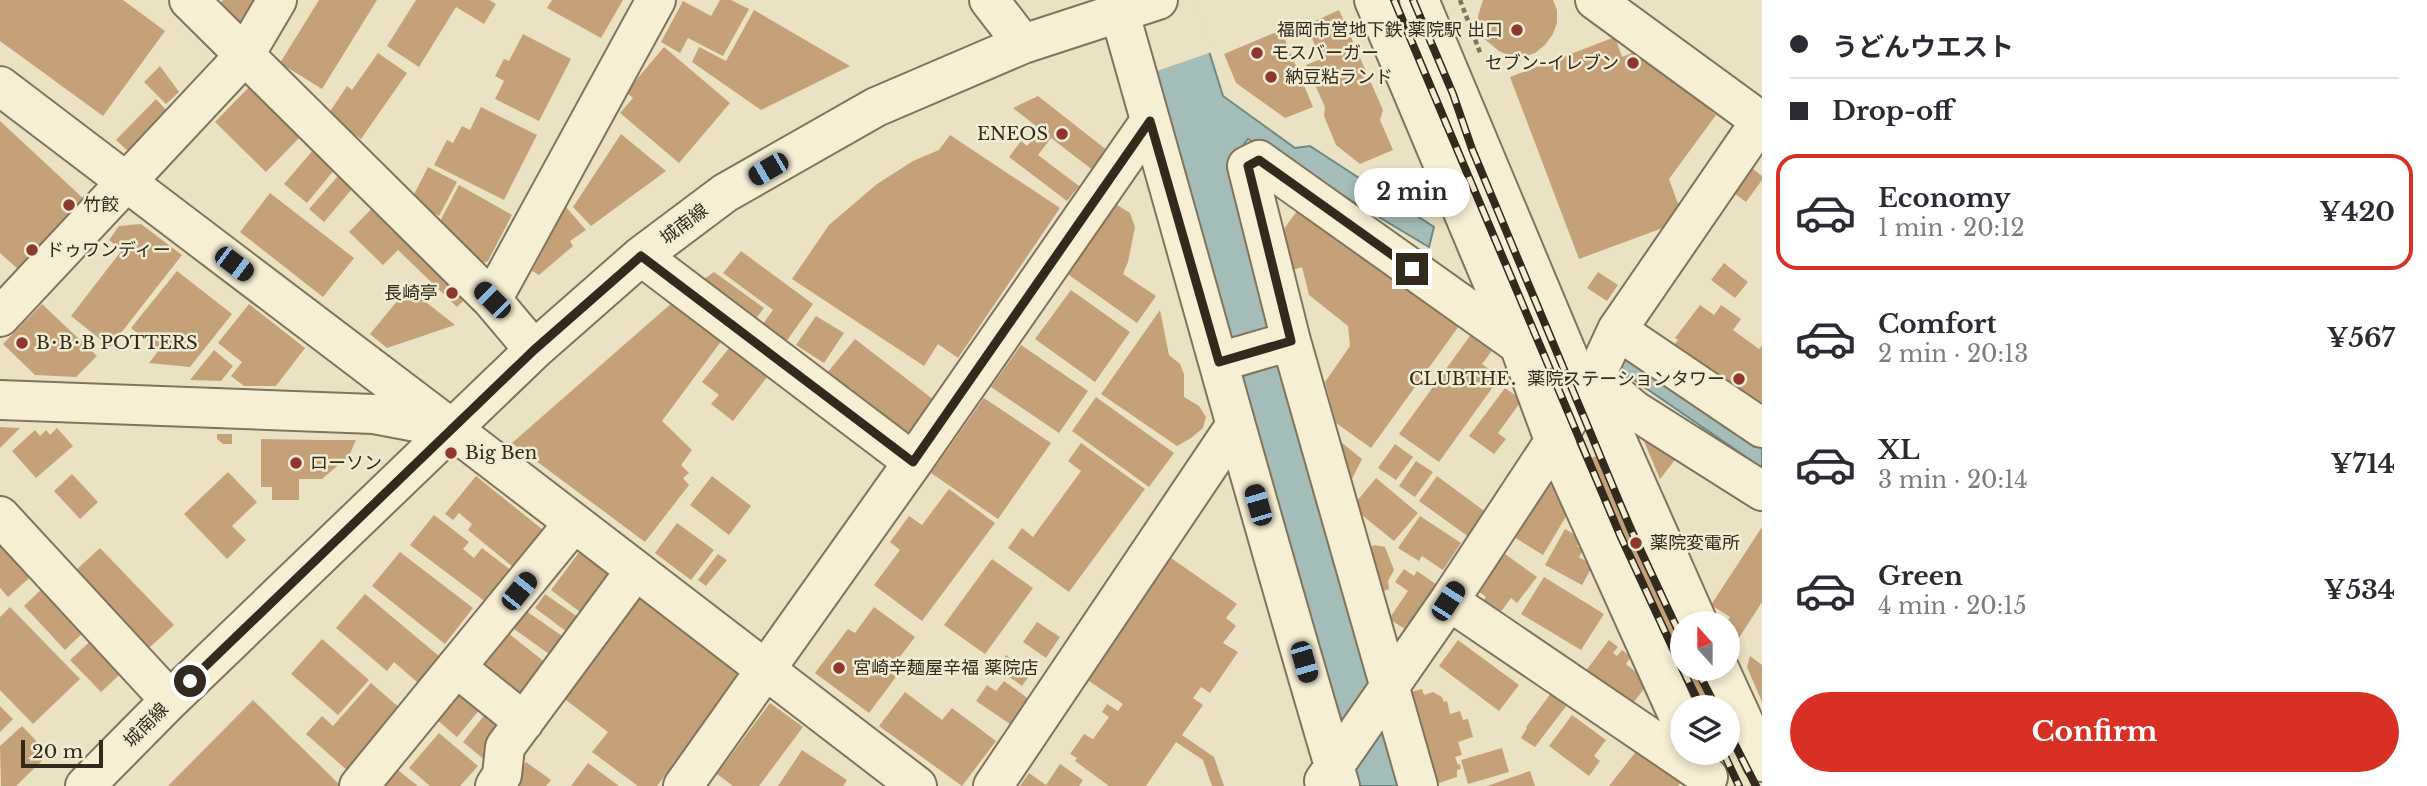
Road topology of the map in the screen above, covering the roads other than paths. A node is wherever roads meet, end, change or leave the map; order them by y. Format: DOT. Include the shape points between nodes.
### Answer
graph roads {
  1 [pos="189,0"];
  2 [pos="277,0"];
  3 [pos="656,0"];
  4 [pos="989,0"];
  5 [pos="1374,0"];
  6 [pos="1419,0"];
  7 [pos="1595,0"];
  8 [pos="1132,5"];
  9 [pos="1023,44"];
  10 [pos="244,56"];
  11 [pos="0,86"];
  12 [pos="1762,120"];
  13 [pos="1150,121"];
  14 [pos="126,181"];
  15 [pos="641,256"];
  16 [pos="492,300"];
  17 [pos="0,317"];
  18 [pos="1617,330"];
  19 [pos="1287,342"];
  20 [pos="1519,345"];
  21 [pos="534,350"];
  22 [pos="1225,360"];
  23 [pos="1590,385"];
  24 [pos="0,400"];
  25 [pos="1235,426"];
  26 [pos="1762,428"];
  27 [pos="452,429"];
  28 [pos="1554,440"];
  29 [pos="913,462"];
  30 [pos="1762,491"];
  31 [pos="0,516"];
  32 [pos="573,524"];
  33 [pos="635,571"];
  34 [pos="1448,601"];
  35 [pos="1693,611"];
  36 [pos="456,667"];
  37 [pos="764,670"];
  38 [pos="1725,681"];
  39 [pos="1386,693"];
  40 [pos="1670,697"];
  41 [pos="170,701"];
  42 [pos="524,722"];
  43 [pos="1762,762"];
  44 [pos="1335,772"];
  45 [pos="1705,772"];
  46 [pos="85,786"];
  47 [pos="359,786"];
  48 [pos="495,786"];
  49 [pos="683,786"];
  50 [pos="917,786"];
  51 [pos="993,786"];
  52 [pos="1418,786"];
  1 -- 10 [label="street"];
  2 -- 10 [label="street"];
  3 -- 16 [label="street"];
  4 -- 9 [label="street"];
  5 -- 20 [label="street"];
  6 -- 23 [label="street"];
  7 -- 12 [label="street"];
  8 -- 9 [label="street, 城南線"];
  8 -- 13 [label="street"];
  9 -- 15 [label="street, 城南線" via="876,107 725,193"];
  10 -- 14 [label="street"];
  10 -- 16 [label="street"];
  11 -- 14 [label="street"];
  12 -- 18 [label="street"];
  13 -- 22 [label="street"];
  13 -- 29 [label="street"];
  14 -- 17 [label="street"];
  14 -- 27 [label="street"];
  15 -- 21 [label="street, 城南線"];
  15 -- 29 [label="street"];
  16 -- 21 [label="street"];
  18 -- 23 [label="street"];
  18 -- 26 [label="street"];
  19 -- 20 [label="street" via="1248,166 1259,160"];
  19 -- 22 [label="street"];
  19 -- 39 [label="street"];
  20 -- 28 [label="street"];
  21 -- 27 [label="street, 城南線"];
  22 -- 25 [label="street"];
  23 -- 28 [label="street"];
  23 -- 30 [label="street"];
  23 -- 35 [label="street"];
  24 -- 27 [label="street" via="374,414"];
  25 -- 44 [label="street"];
  25 -- 51 [label="street"];
  27 -- 32 [label="street"];
  27 -- 41 [label="street, 城南線"];
  28 -- 34 [label="street"];
  28 -- 40 [label="street"];
  29 -- 37 [label="street"];
  31 -- 41 [label="street"];
  32 -- 33 [label="street"];
  32 -- 36 [label="street"];
  33 -- 37 [label="street"];
  33 -- 42 [label="street"];
  34 -- 39 [label="street"];
  34 -- 45 [label="street"];
  36 -- 42 [label="street"];
  36 -- 47 [label="street"];
  37 -- 49 [label="street"];
  37 -- 50 [label="street"];
  38 -- 43 [label="street"];
  39 -- 44 [label="street"];
  39 -- 52 [label="street"];
  41 -- 46 [label="street, 城南線"];
  42 -- 48 [label="street" via="505,747 502,775"];
}
